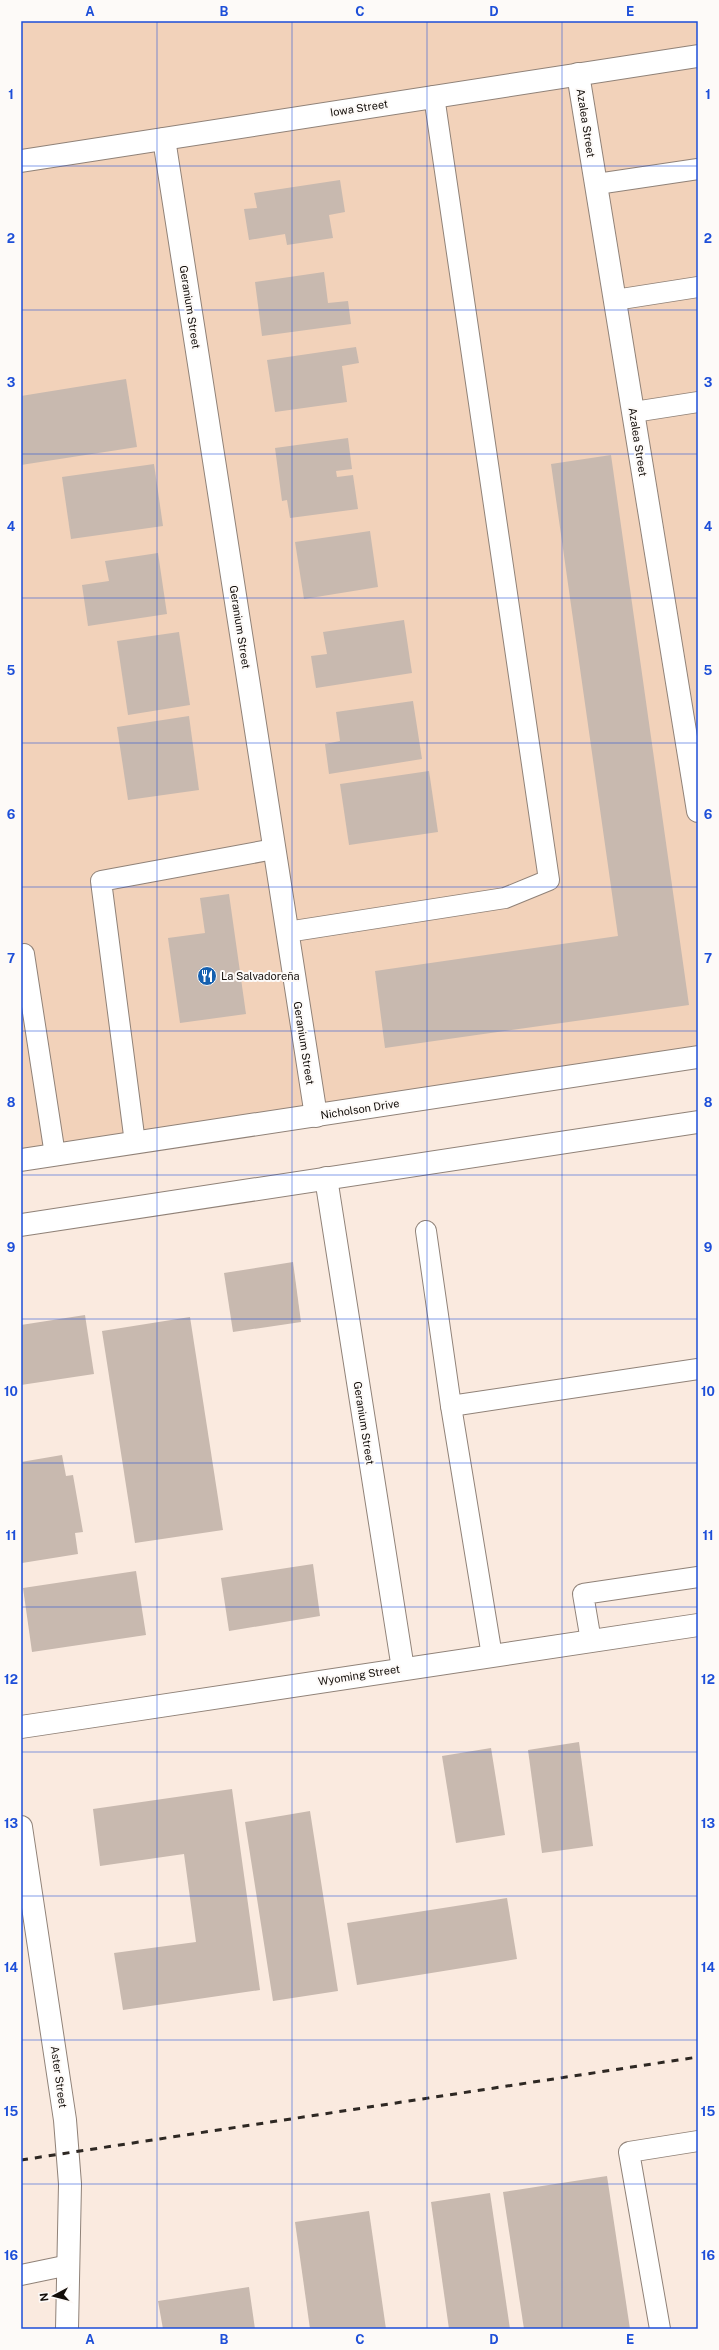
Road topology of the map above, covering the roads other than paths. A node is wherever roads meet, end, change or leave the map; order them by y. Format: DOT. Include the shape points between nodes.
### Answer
graph roads {
  1 [pos="698,56"];
  2 [pos="578,74"];
  3 [pos="434,96"];
  4 [pos="164,139"];
  5 [pos="21,161"];
  6 [pos="698,169"];
  7 [pos="596,184"];
  8 [pos="698,287"];
  9 [pos="615,300"];
  10 [pos="698,402"];
  11 [pos="634,412"];
  12 [pos="698,811"];
  13 [pos="274,849"];
  14 [pos="287,932"];
  15 [pos="21,955"];
  16 [pos="698,1057"];
  17 [pos="316,1116"];
  18 [pos="698,1118"];
  19 [pos="698,1122"];
  20 [pos="676,1125"];
  21 [pos="135,1143"];
  22 [pos="55,1155"];
  23 [pos="21,1160"];
  24 [pos="326,1178"];
  25 [pos="21,1225"];
  26 [pos="426,1232"];
  27 [pos="698,1368"];
  28 [pos="451,1406"];
  29 [pos="698,1577"];
  30 [pos="698,1625"];
  31 [pos="591,1640"];
  32 [pos="492,1656"];
  33 [pos="403,1669"];
  34 [pos="21,1726"];
  35 [pos="21,1827"];
  36 [pos="698,2141"];
  37 [pos="68,2265"];
  38 [pos="21,2275"];
  39 [pos="67,2329"];
  40 [pos="660,2329"];
  1 -- 2 [label="street, Iowa Street"];
  2 -- 3 [label="street, Iowa Street"];
  2 -- 7 [label="street, Azalea Street"];
  3 -- 4 [label="street, Iowa Street"];
  3 -- 14 [label="lane" via="549,880 505,898"];
  4 -- 5 [label="street, Iowa Street"];
  4 -- 13 [label="street, Geranium Street"];
  6 -- 7 [label="lane"];
  7 -- 9 [label="street, Azalea Street"];
  8 -- 9 [label="lane"];
  9 -- 11 [label="street, Azalea Street"];
  10 -- 11 [label="lane"];
  11 -- 12 [label="street, Azalea Street"];
  13 -- 14 [label="street, Geranium Street"];
  13 -- 21 [label="lane" via="101,881"];
  14 -- 17 [label="street, Geranium Street"];
  15 -- 22 [label="lane" via="24,954"];
  16 -- 17 [label="street, Nicholson Drive"];
  17 -- 21 [label="street, Nicholson Drive"];
  18 -- 20 [label="street"];
  19 -- 20 [label="street"];
  20 -- 24 [label="street"];
  21 -- 22 [label="street, Nicholson Drive"];
  22 -- 23 [label="street, Nicholson Drive"];
  24 -- 25 [label="street"];
  24 -- 33 [label="street, Geranium Street"];
  26 -- 28 [label="lane"];
  27 -- 28 [label="lane"];
  28 -- 32 [label="lane"];
  29 -- 31 [label="lane" via="583,1594"];
  30 -- 31 [label="street, Wyoming Street"];
  31 -- 32 [label="street, Wyoming Street"];
  32 -- 33 [label="street, Wyoming Street"];
  33 -- 34 [label="street, Wyoming Street"];
  35 -- 37 [label="street, Aster Street" via="65,2120 70,2184"];
  36 -- 40 [label="lane" via="629,2152"];
  37 -- 38 [label="lane"];
  37 -- 39 [label="street, Aster Street"];
}
